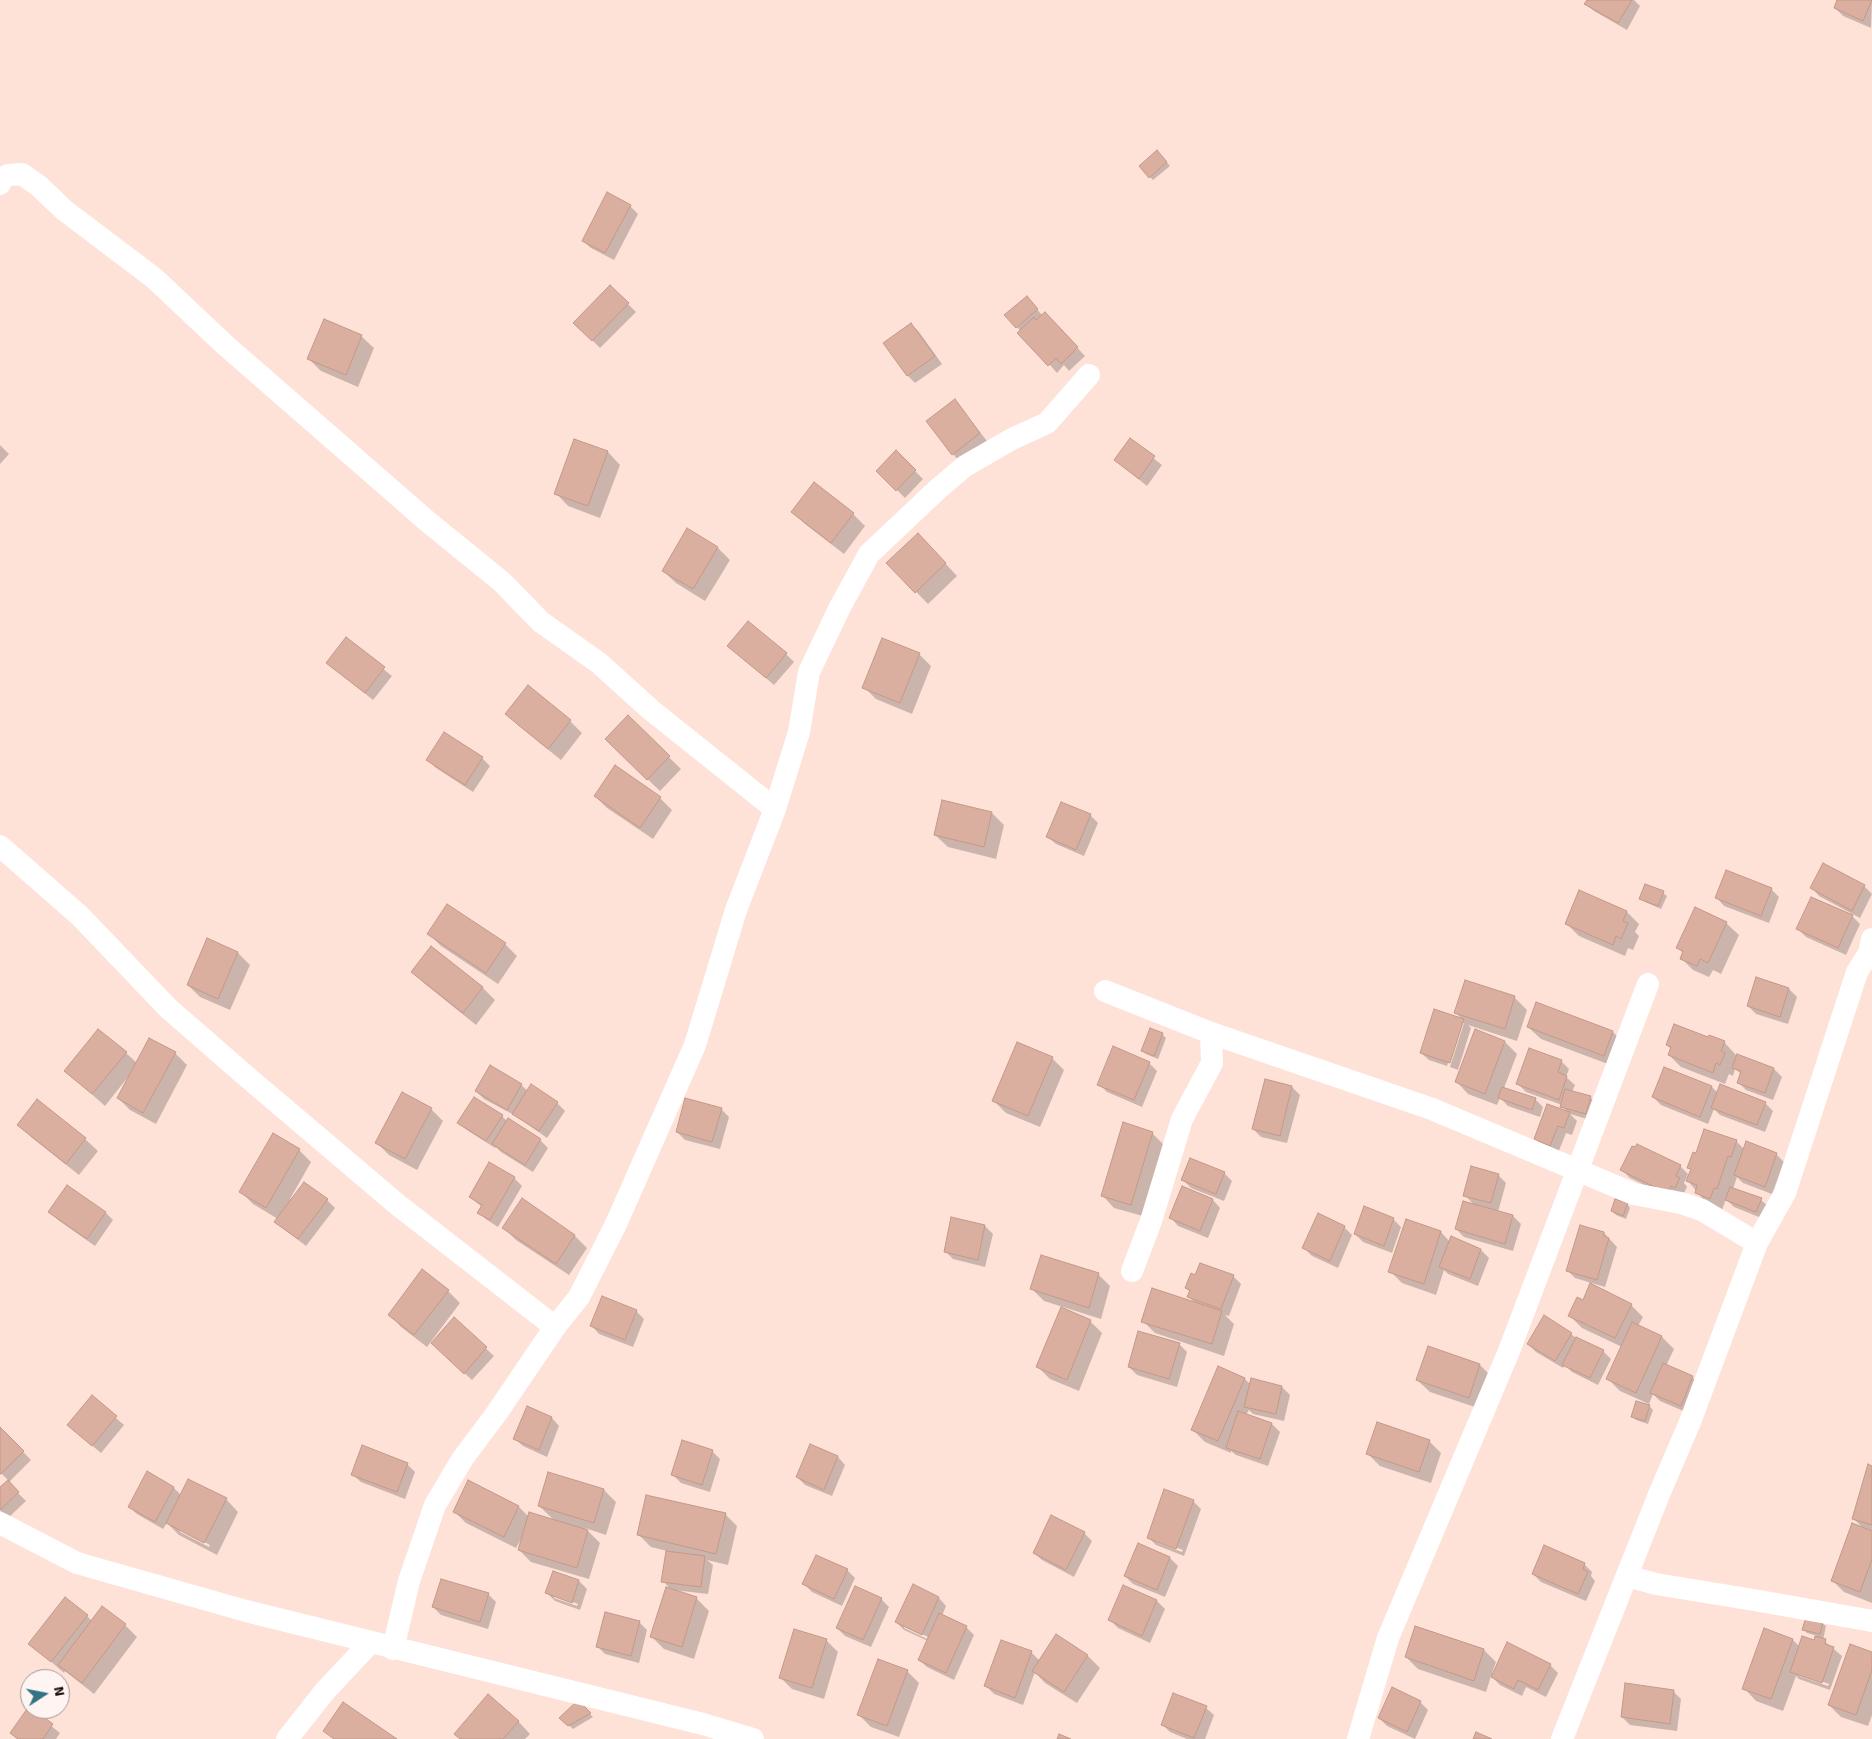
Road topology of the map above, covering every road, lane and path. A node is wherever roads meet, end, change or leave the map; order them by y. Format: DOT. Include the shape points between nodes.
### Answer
graph roads {
  1 [pos="0,184"];
  2 [pos="1089,375"];
  3 [pos="775,809"];
  4 [pos="0,846"];
  5 [pos="1871,949"];
  6 [pos="1648,984"];
  7 [pos="1105,991"];
  8 [pos="1212,1033"];
  9 [pos="1577,1171"];
  10 [pos="1757,1243"];
  11 [pos="1132,1271"];
  12 [pos="555,1327"];
  13 [pos="0,1523"];
  14 [pos="1627,1576"];
  15 [pos="1872,1621"];
  16 [pos="370,1643"];
  17 [pos="393,1649"];
  18 [pos="288,1739"];
  19 [pos="753,1739"];
  20 [pos="1358,1739"];
  21 [pos="1562,1739"];
  1 -- 3 [label="street" via="8,175 22,174 154,278 232,351 502,582 541,622 600,663 651,710"];
  2 -- 3 [label="street" via="1047,423 965,466 870,554 808,672 799,732"];
  3 -- 12 [label="street" via="736,910 695,1045 616,1224 579,1297"];
  4 -- 12 [label="street" via="80,916 168,1008 246,1076 398,1205"];
  5 -- 10 [label="street" via="1857,972 1785,1193"];
  6 -- 9 [label="street"];
  7 -- 8 [label="street"];
  8 -- 9 [label="street" via="1432,1109"];
  8 -- 11 [label="street" via="1212,1063 1182,1118 1151,1221"];
  9 -- 10 [label="street" via="1634,1194 1702,1210"];
  9 -- 20 [label="street" via="1509,1352 1388,1638"];
  10 -- 14 [label="street" via="1690,1422"];
  12 -- 17 [label="street" via="463,1458 436,1505 409,1581"];
  13 -- 16 [label="street" via="77,1563"];
  14 -- 15 [label="street" via="1656,1584"];
  14 -- 21 [label="street"];
  16 -- 17 [label="street"];
  16 -- 18 [label="street" via="325,1691"];
  17 -- 19 [label="street"];
}
